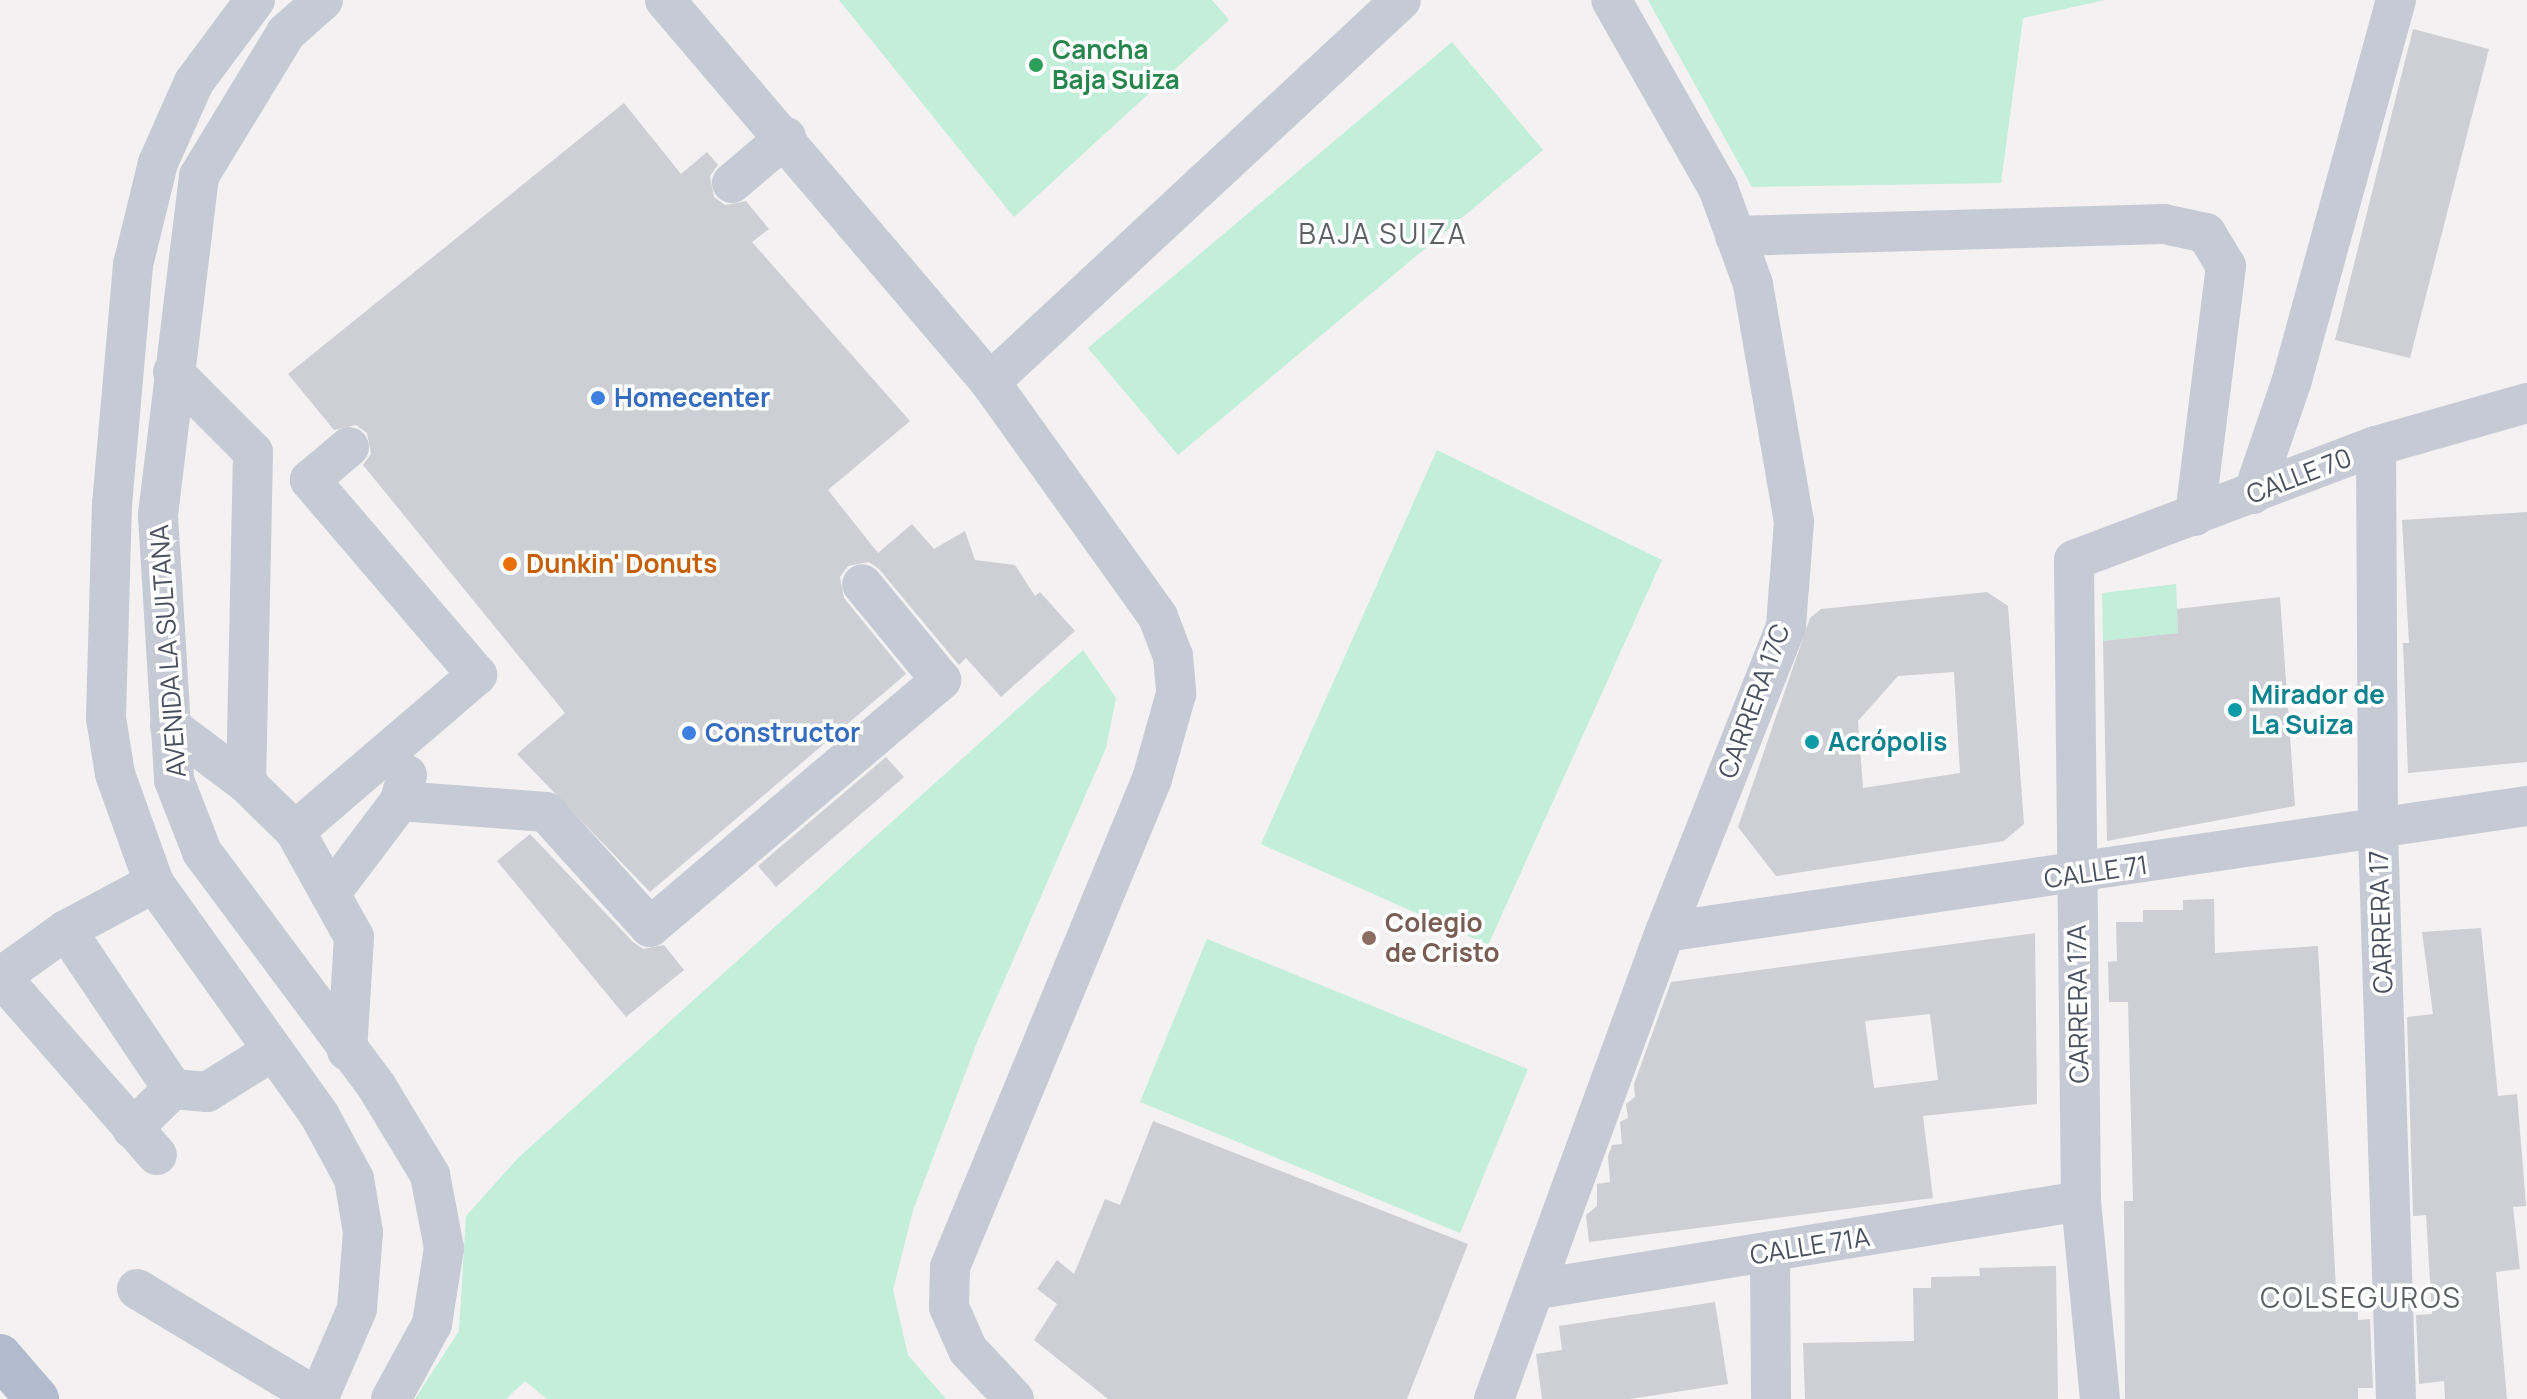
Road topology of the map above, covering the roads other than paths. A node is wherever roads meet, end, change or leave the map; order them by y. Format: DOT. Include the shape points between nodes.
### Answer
graph roads {
  1 [pos="255,0"];
  2 [pos="323,0"];
  3 [pos="665,0"];
  4 [pos="1401,0"];
  5 [pos="1611,0"];
  6 [pos="2396,0"];
  7 [pos="786,137"];
  8 [pos="732,183"];
  9 [pos="1735,236"];
  10 [pos="173,372"];
  11 [pos="990,382"];
  12 [pos="2527,403"];
  13 [pos="2376,446"];
  14 [pos="349,447"];
  15 [pos="2253,494"];
  16 [pos="2195,516"];
  17 [pos="2074,560"];
  18 [pos="862,584"];
  19 [pos="420,725"];
  20 [pos="170,726"];
  21 [pos="246,783"];
  22 [pos="400,801"];
  23 [pos="2527,806"];
  24 [pos="295,831"];
  25 [pos="2378,832"];
  26 [pos="2077,875"];
  27 [pos="154,883"];
  28 [pos="330,894"];
  29 [pos="66,930"];
  30 [pos="1665,932"];
  31 [pos="347,1051"];
  32 [pos="271,1052"];
  33 [pos="173,1089"];
  34 [pos="2081,1201"];
  35 [pos="1770,1252"];
  36 [pos="137,1289"];
  37 [pos="1538,1289"];
  38 [pos="0,1356"];
  39 [pos="318,1398"];
  40 [pos="37,1399"];
  41 [pos="391,1399"];
  42 [pos="1014,1399"];
  43 [pos="1494,1399"];
  44 [pos="1771,1399"];
  45 [pos="2100,1399"];
  46 [pos="2396,1399"];
  1 -- 27 [label="street, AVENIDA LA SULTANA" via="194,82 158,163 133,265 112,503 106,718 115,774"];
  2 -- 10 [label="street, AVENIDA LA SULTANA" via="286,33 199,176"];
  3 -- 7 [label="street"];
  4 -- 11 [label="street"];
  5 -- 9 [label="street, CARRERA 17C" via="1718,188"];
  6 -- 15 [label="street" via="2292,380"];
  7 -- 8 [label="street"];
  7 -- 11 [label="street"];
  9 -- 16 [label="street" via="2164,224 2206,233 2226,266"];
  9 -- 30 [label="street, CARRERA 17C" via="1753,284 1794,522 1786,627"];
  10 -- 20 [label="street, AVENIDA LA SULTANA" via="158,516"];
  10 -- 21 [label="street" via="253,452"];
  11 -- 42 [label="street" via="1158,617 1173,656 1176,694 1152,779 950,1267 949,1307 968,1350"];
  12 -- 13 [label="street, CALLE 70"];
  13 -- 15 [label="street, CALLE 70"];
  13 -- 25 [label="street, CARRERA 17"];
  14 -- 19 [label="street" via="310,480 477,675"];
  15 -- 16 [label="street, CALLE 70"];
  16 -- 17 [label="street, CALLE 70"];
  17 -- 26 [label="street, CARRERA 17A"];
  18 -- 22 [label="street" via="941,680 650,927 546,812"];
  19 -- 22 [label="street"];
  19 -- 24 [label="street"];
  20 -- 21 [label="street"];
  20 -- 31 [label="street, AVENIDA LA SULTANA" via="174,780 202,852"];
  21 -- 24 [label="street"];
  22 -- 28 [label="street"];
  23 -- 25 [label="street, CALLE 71"];
  24 -- 28 [label="street"];
  25 -- 26 [label="street, CALLE 71"];
  25 -- 46 [label="street, CARRERA 17"];
  26 -- 30 [label="street, CALLE 71"];
  26 -- 34 [label="street, CARRERA 17A"];
  27 -- 29 [label="street"];
  27 -- 32 [label="street, AVENIDA LA SULTANA"];
  28 -- 31 [label="street" via="354,937"];
  29 -- 33 [label="street"];
  29 -- 33 [label="street" via="9,971 8,985 144,1142"];
  30 -- 37 [label="street, CARRERA 17C"];
  31 -- 41 [label="street, AVENIDA LA SULTANA" via="377,1087 430,1175 444,1248 432,1324"];
  32 -- 33 [label="street" via="207,1092"];
  32 -- 39 [label="street, AVENIDA LA SULTANA" via="320,1116 354,1179 363,1232 357,1309"];
  34 -- 35 [label="street, CALLE 71A"];
  34 -- 45 [label="street, CARRERA 17A"];
  35 -- 37 [label="street, CALLE 71A"];
  35 -- 44 [label="street"];
  36 -- 39 [label="street"];
  37 -- 43 [label="street, CARRERA 17C"];
  38 -- 40 [label="main road"];
}
